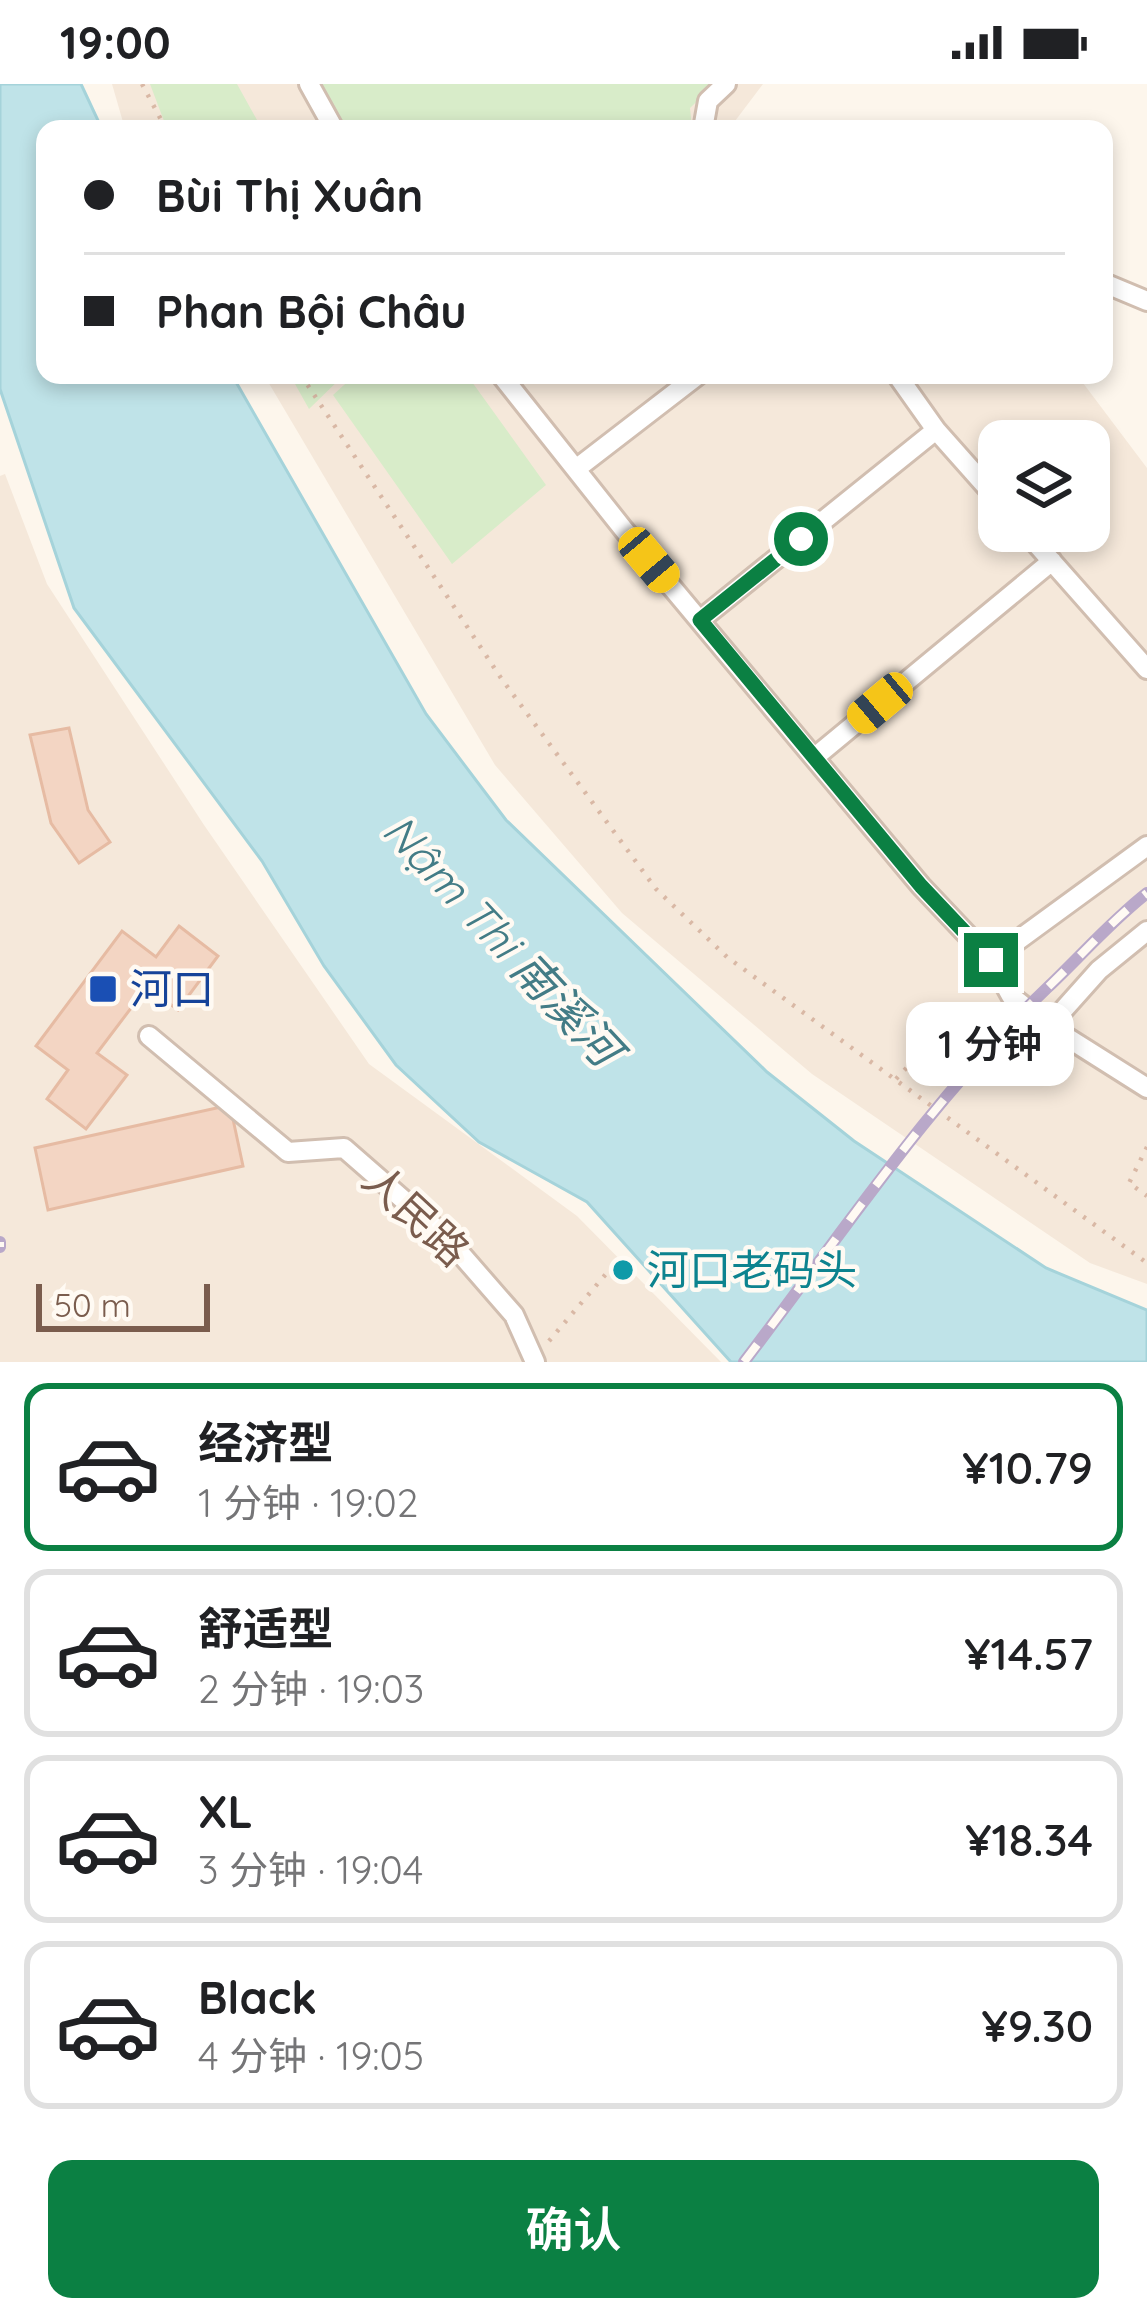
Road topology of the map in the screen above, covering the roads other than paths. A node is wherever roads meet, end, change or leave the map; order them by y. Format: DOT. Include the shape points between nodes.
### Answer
graph roads {
  1 [pos="309,84"];
  2 [pos="725,84"];
  3 [pos="329,120"];
  4 [pos="705,120"];
  5 [pos="1113,287"];
  6 [pos="1147,302"];
  7 [pos="508,384"];
  8 [pos="686,384"];
  9 [pos="903,384"];
  10 [pos="936,430"];
  11 [pos="576,469"];
  12 [pos="978,477"];
  13 [pos="1044,552"];
  14 [pos="1052,561"];
  15 [pos="700,620"];
  16 [pos="1147,669"];
  17 [pos="814,757"];
  18 [pos="1147,846"];
  19 [pos="1147,931"];
  20 [pos="991,960"];
  21 [pos="1049,1026"];
  22 [pos="149,1036"];
  23 [pos="1147,1088"];
  24 [pos="534,1360"];
  1 -- 3 [label="street"];
  2 -- 4 [label="street" via="708,101"];
  5 -- 6 [label="street"];
  7 -- 11 [label="street"];
  8 -- 11 [label="street"];
  9 -- 10 [label="street"];
  10 -- 12 [label="street"];
  10 -- 15 [label="street"];
  11 -- 15 [label="street"];
  13 -- 14 [label="street"];
  14 -- 16 [label="street"];
  14 -- 17 [label="street"];
  15 -- 17 [label="street"];
  17 -- 20 [label="street"];
  18 -- 20 [label="street"];
  19 -- 21 [label="street"];
  20 -- 21 [label="street" via="1011,996"];
  21 -- 23 [label="street"];
  22 -- 24 [label="street, 人民路" via="288,1152 344,1148 446,1237 514,1315"];
}
